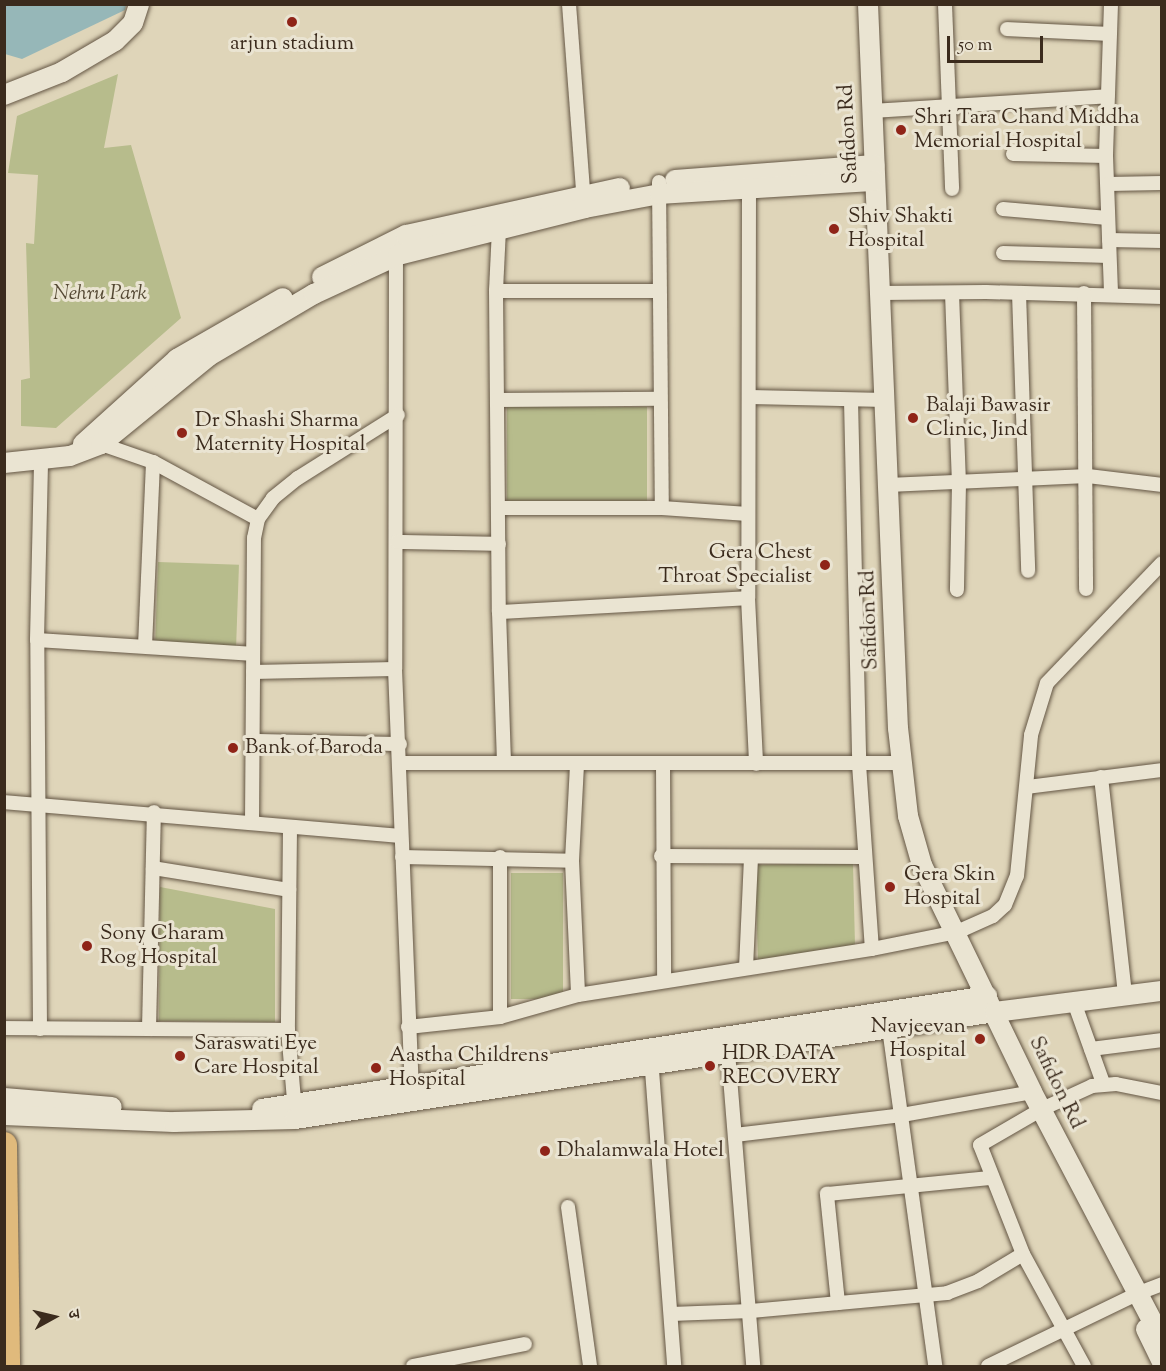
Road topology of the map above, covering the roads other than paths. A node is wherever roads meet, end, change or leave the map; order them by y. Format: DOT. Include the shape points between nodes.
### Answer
graph roads {
  1 [pos="139,4"];
  2 [pos="569,4"];
  3 [pos="868,4"];
  4 [pos="945,4"];
  5 [pos="1111,4"];
  6 [pos="1007,29"];
  7 [pos="1109,34"];
  8 [pos="4,95"];
  9 [pos="1108,96"];
  10 [pos="950,104"];
  11 [pos="872,111"];
  12 [pos="1013,154"];
  13 [pos="1106,156"];
  14 [pos="875,173"];
  15 [pos="1161,183"];
  16 [pos="1108,184"];
  17 [pos="660,188"];
  18 [pos="749,188"];
  19 [pos="952,189"];
  20 [pos="584,201"];
  21 [pos="1003,209"];
  22 [pos="1108,218"];
  23 [pos="499,229"];
  24 [pos="1109,240"];
  25 [pos="1161,241"];
  26 [pos="396,247"];
  27 [pos="1003,253"];
  28 [pos="1109,256"];
  29 [pos="496,291"];
  30 [pos="658,291"];
  31 [pos="880,293"];
  32 [pos="952,293"];
  33 [pos="1019,293"];
  34 [pos="1084,293"];
  35 [pos="1111,295"];
  36 [pos="1161,297"];
  37 [pos="750,397"];
  38 [pos="660,399"];
  39 [pos="497,400"];
  40 [pos="851,400"];
  41 [pos="886,400"];
  42 [pos="398,415"];
  43 [pos="102,444"];
  44 [pos="70,456"];
  45 [pos="41,460"];
  46 [pos="153,462"];
  47 [pos="4,463"];
  48 [pos="1088,476"];
  49 [pos="1026,480"];
  50 [pos="958,483"];
  51 [pos="888,485"];
  52 [pos="1161,485"];
  53 [pos="499,508"];
  54 [pos="662,508"];
  55 [pos="748,514"];
  56 [pos="258,519"];
  57 [pos="397,542"];
  58 [pos="499,544"];
  59 [pos="1161,563"];
  60 [pos="1028,572"];
  61 [pos="1086,589"];
  62 [pos="957,590"];
  63 [pos="748,597"];
  64 [pos="499,612"];
  65 [pos="37,640"];
  66 [pos="145,646"];
  67 [pos="251,654"];
  68 [pos="395,669"];
  69 [pos="253,672"];
  70 [pos="254,741"];
  71 [pos="400,744"];
  72 [pos="400,763"];
  73 [pos="504,763"];
  74 [pos="901,763"];
  75 [pos="663,764"];
  76 [pos="756,764"];
  77 [pos="859,764"];
  78 [pos="577,765"];
  79 [pos="1161,770"];
  80 [pos="1101,777"];
  81 [pos="1027,787"];
  82 [pos="4,802"];
  83 [pos="39,802"];
  84 [pos="154,812"];
  85 [pos="252,822"];
  86 [pos="290,828"];
  87 [pos="400,836"];
  88 [pos="661,856"];
  89 [pos="402,857"];
  90 [pos="500,857"];
  91 [pos="863,857"];
  92 [pos="751,858"];
  93 [pos="572,861"];
  94 [pos="153,868"];
  95 [pos="289,891"];
  96 [pos="957,933"];
  97 [pos="872,949"];
  98 [pos="746,968"];
  99 [pos="664,980"];
  100 [pos="1161,991"];
  101 [pos="578,995"];
  102 [pos="1125,995"];
  103 [pos="1074,1002"];
  104 [pos="991,1004"];
  105 [pos="500,1017"];
  106 [pos="408,1027"];
  107 [pos="4,1028"];
  108 [pos="888,1028"];
  109 [pos="40,1029"];
  110 [pos="148,1029"];
  111 [pos="288,1030"];
  112 [pos="1161,1040"];
  113 [pos="1091,1049"];
  114 [pos="728,1052"];
  115 [pos="650,1056"];
  116 [pos="1103,1083"];
  117 [pos="1161,1093"];
  118 [pos="412,1096"];
  119 [pos="4,1098"];
  120 [pos="1037,1100"];
  121 [pos="295,1112"];
  122 [pos="902,1114"];
  123 [pos="4,1115"];
  124 [pos="735,1135"];
  125 [pos="4,1145"];
  126 [pos="990,1178"];
  127 [pos="912,1187"];
  128 [pos="568,1207"];
  129 [pos="1023,1254"];
  130 [pos="1161,1284"];
  131 [pos="925,1295"];
  132 [pos="1135,1295"];
  133 [pos="838,1303"];
  134 [pos="751,1311"];
  135 [pos="671,1314"];
  136 [pos="1066,1329"];
  137 [pos="1161,1340"];
  138 [pos="525,1344"];
  139 [pos="1161,1363"];
  140 [pos="7,1366"];
  141 [pos="413,1366"];
  142 [pos="590,1366"];
  143 [pos="674,1366"];
  144 [pos="753,1366"];
  145 [pos="935,1366"];
  146 [pos="988,1366"];
  147 [pos="1084,1366"];
  148 [pos="1156,1366"];
  1 -- 8 [label="street" via="132,23 115,41 62,72"];
  2 -- 20 [label="street"];
  3 -- 11 [label="street, Safidon Rd"];
  4 -- 10 [label="street"];
  5 -- 7 [label="street"];
  6 -- 7 [label="street"];
  7 -- 9 [label="street"];
  9 -- 10 [label="street"];
  9 -- 13 [label="street"];
  10 -- 11 [label="street"];
  10 -- 19 [label="street"];
  11 -- 14 [label="street, Safidon Rd"];
  12 -- 13 [label="street"];
  13 -- 16 [label="street"];
  14 -- 17 [label="street"];
  14 -- 18 [label="street"];
  14 -- 31 [label="street, Safidon Rd"];
  15 -- 16 [label="street"];
  16 -- 22 [label="street"];
  17 -- 18 [label="street"];
  17 -- 20 [label="street"];
  17 -- 30 [label="street"];
  18 -- 37 [label="street"];
  20 -- 23 [label="street"];
  20 -- 26 [label="street"];
  21 -- 22 [label="street"];
  22 -- 24 [label="street"];
  23 -- 26 [label="street"];
  23 -- 29 [label="street"];
  24 -- 25 [label="street"];
  24 -- 28 [label="street"];
  26 -- 42 [label="street"];
  26 -- 43 [label="street" via="209,356"];
  26 -- 44 [label="street" via="193,347"];
  27 -- 28 [label="street"];
  28 -- 35 [label="street"];
  29 -- 30 [label="street"];
  29 -- 39 [label="street"];
  30 -- 38 [label="street"];
  31 -- 32 [label="street"];
  31 -- 41 [label="street, Safidon Rd"];
  32 -- 33 [label="street"];
  32 -- 50 [label="street"];
  33 -- 34 [label="street"];
  33 -- 49 [label="street"];
  34 -- 35 [label="street"];
  34 -- 48 [label="street"];
  35 -- 36 [label="street"];
  37 -- 40 [label="street"];
  37 -- 55 [label="street"];
  38 -- 39 [label="street"];
  38 -- 54 [label="street"];
  39 -- 53 [label="street"];
  40 -- 41 [label="street"];
  40 -- 77 [label="street"];
  41 -- 51 [label="street, Safidon Rd"];
  42 -- 56 [label="street" via="298,478 273,498"];
  42 -- 57 [label="street"];
  43 -- 44 [label="street"];
  43 -- 46 [label="street"];
  44 -- 45 [label="street"];
  45 -- 47 [label="street"];
  45 -- 65 [label="street"];
  46 -- 56 [label="street"];
  46 -- 66 [label="street"];
  48 -- 49 [label="street"];
  48 -- 52 [label="street"];
  48 -- 61 [label="street"];
  49 -- 50 [label="street"];
  49 -- 60 [label="street"];
  50 -- 51 [label="street"];
  50 -- 62 [label="street"];
  51 -- 74 [label="street, Safidon Rd"];
  53 -- 54 [label="street"];
  53 -- 58 [label="street"];
  54 -- 55 [label="street"];
  55 -- 63 [label="street"];
  56 -- 67 [label="street" via="254,538"];
  57 -- 58 [label="street"];
  57 -- 68 [label="street"];
  58 -- 64 [label="street"];
  59 -- 81 [label="street" via="1047,683 1031,735"];
  63 -- 64 [label="street"];
  63 -- 76 [label="street"];
  64 -- 73 [label="street"];
  65 -- 66 [label="street"];
  65 -- 83 [label="street"];
  66 -- 67 [label="street"];
  67 -- 69 [label="street"];
  68 -- 69 [label="street"];
  68 -- 71 [label="street"];
  69 -- 70 [label="street"];
  70 -- 71 [label="street"];
  70 -- 85 [label="street"];
  71 -- 72 [label="street"];
  72 -- 73 [label="street"];
  72 -- 87 [label="street"];
  73 -- 78 [label="street"];
  74 -- 77 [label="street"];
  74 -- 96 [label="street, Safidon Rd" via="922,865"];
  75 -- 76 [label="street"];
  75 -- 78 [label="street"];
  75 -- 88 [label="street"];
  76 -- 77 [label="street"];
  77 -- 91 [label="street"];
  78 -- 93 [label="street"];
  79 -- 80 [label="street"];
  80 -- 81 [label="street"];
  80 -- 102 [label="street"];
  81 -- 96 [label="street" via="1017,876 1009,898 993,916"];
  82 -- 83 [label="street"];
  83 -- 84 [label="street"];
  83 -- 109 [label="street"];
  84 -- 85 [label="street"];
  84 -- 94 [label="street"];
  85 -- 86 [label="street"];
  86 -- 87 [label="street"];
  86 -- 95 [label="street"];
  87 -- 89 [label="street"];
  88 -- 92 [label="street"];
  88 -- 99 [label="street"];
  89 -- 90 [label="street"];
  89 -- 106 [label="street"];
  90 -- 93 [label="street"];
  90 -- 105 [label="street"];
  91 -- 92 [label="street"];
  91 -- 97 [label="street"];
  92 -- 98 [label="street"];
  93 -- 101 [label="street"];
  94 -- 95 [label="street"];
  94 -- 110 [label="street"];
  95 -- 111 [label="street"];
  96 -- 97 [label="street"];
  96 -- 104 [label="street, Safidon Rd"];
  97 -- 98 [label="street"];
  98 -- 99 [label="street"];
  99 -- 101 [label="street"];
  100 -- 102 [label="street"];
  101 -- 105 [label="street"];
  102 -- 103 [label="street"];
  103 -- 104 [label="street"];
  103 -- 113 [label="street"];
  104 -- 108 [label="street"];
  104 -- 115 [label="street"];
  104 -- 120 [label="street, Safidon Rd"];
  105 -- 106 [label="street"];
  106 -- 118 [label="street"];
  107 -- 109 [label="street"];
  108 -- 114 [label="street"];
  108 -- 122 [label="street"];
  109 -- 110 [label="street"];
  110 -- 111 [label="street"];
  111 -- 121 [label="street"];
  112 -- 113 [label="street"];
  113 -- 116 [label="street"];
  114 -- 115 [label="street"];
  114 -- 124 [label="street"];
  115 -- 118 [label="street"];
  115 -- 135 [label="street"];
  116 -- 117 [label="street"];
  116 -- 120 [label="street"];
  118 -- 121 [label="street"];
  119 -- 121 [label="street" via="186,1111"];
  120 -- 122 [label="street"];
  120 -- 126 [label="street" via="981,1141"];
  120 -- 132 [label="street, Safidon Rd" via="1084,1193 1101,1218"];
  121 -- 123 [label="street" via="206,1123"];
  122 -- 124 [label="street"];
  122 -- 127 [label="street"];
  124 -- 134 [label="street"];
  125 -- 140 [label="highway"];
  126 -- 127 [label="street"];
  126 -- 129 [label="street"];
  127 -- 131 [label="street"];
  127 -- 133 [label="street" via="837,1192 825,1197"];
  128 -- 142 [label="street"];
  129 -- 131 [label="street" via="962,1289"];
  129 -- 136 [label="street"];
  130 -- 132 [label="street"];
  131 -- 133 [label="street"];
  131 -- 145 [label="street"];
  132 -- 136 [label="street"];
  132 -- 137 [label="street, Safidon Rd"];
  132 -- 139 [label="street, Safidon Rd"];
  133 -- 134 [label="street"];
  134 -- 135 [label="street"];
  134 -- 144 [label="street"];
  135 -- 143 [label="street"];
  136 -- 146 [label="street"];
  136 -- 147 [label="street"];
  138 -- 141 [label="street"];
  139 -- 148 [label="street"];
}
